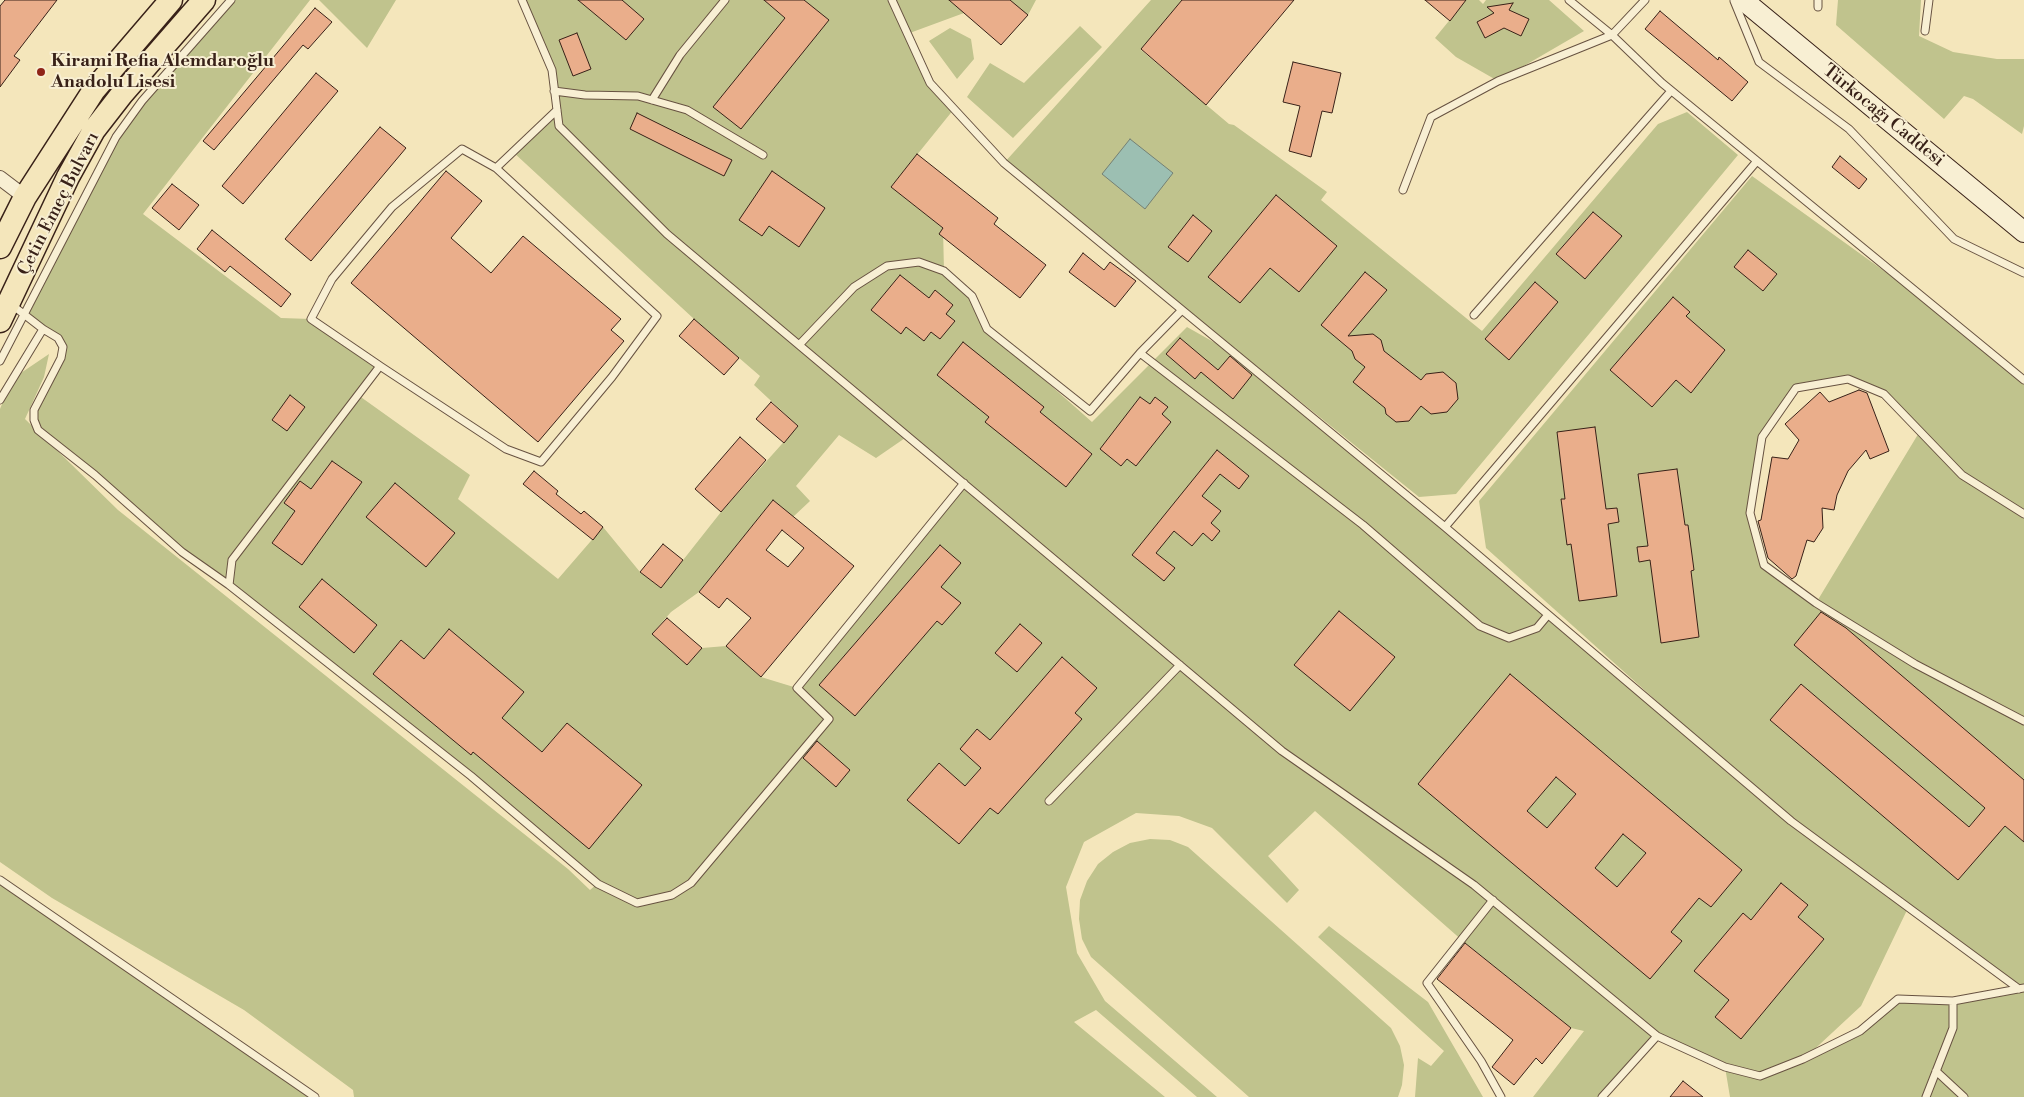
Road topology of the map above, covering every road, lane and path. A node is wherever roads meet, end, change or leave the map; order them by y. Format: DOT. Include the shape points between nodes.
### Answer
graph roads {
  1 [pos="171,0"];
  2 [pos="204,0"];
  3 [pos="231,0"];
  4 [pos="522,0"];
  5 [pos="725,0"];
  6 [pos="892,0"];
  7 [pos="1569,0"];
  8 [pos="1645,0"];
  9 [pos="1734,0"];
  10 [pos="1743,0"];
  11 [pos="1929,0"];
  12 [pos="1925,31"];
  13 [pos="1612,35"];
  14 [pos="554,91"];
  15 [pos="1671,91"];
  16 [pos="652,100"];
  17 [pos="557,110"];
  18 [pos="763,155"];
  19 [pos="1757,161"];
  20 [pos="496,168"];
  21 [pos="0,178"];
  22 [pos="1403,190"];
  23 [pos="25,197"];
  24 [pos="2024,232"];
  25 [pos="0,247"];
  26 [pos="2024,273"];
  27 [pos="1181,311"];
  28 [pos="11,313"];
  29 [pos="1474,315"];
  30 [pos="43,329"];
  31 [pos="800,345"];
  32 [pos="1140,353"];
  33 [pos="0,361"];
  34 [pos="380,366"];
  35 [pos="2024,380"];
  36 [pos="0,400"];
  37 [pos="964,483"];
  38 [pos="2024,514"];
  39 [pos="1444,527"];
  40 [pos="229,585"];
  41 [pos="1547,616"];
  42 [pos="1180,665"];
  43 [pos="2024,721"];
  44 [pos="1050,801"];
  45 [pos="0,880"];
  46 [pos="1493,900"];
  47 [pos="2022,988"];
  48 [pos="1953,1001"];
  49 [pos="1657,1036"];
  50 [pos="1936,1070"];
  51 [pos="314,1097"];
  52 [pos="1501,1097"];
  53 [pos="1602,1097"];
  54 [pos="1926,1097"];
  55 [pos="1964,1097"];
  1 -- 23 [label="main road, Çetin Emeç Bulvarı" via="94,90"];
  2 -- 28 [label="main road, Çetin Emeç Bulvarı" via="94,130 68,177"];
  3 -- 28 [label="lane" via="142,101 116,137"];
  4 -- 14 [label="lane" via="552,70"];
  5 -- 16 [label="lane" via="680,55"];
  6 -- 27 [label="lane" via="930,82 1004,163"];
  7 -- 13 [label="lane"];
  8 -- 13 [label="lane"];
  9 -- 26 [label="lane" via="1759,62 1849,129 1954,239"];
  10 -- 24 [label="main road, Türkocağı Caddesi"];
  11 -- 12 [label="lane"];
  13 -- 15 [label="lane"];
  13 -- 22 [label="lane" via="1498,81 1431,117"];
  14 -- 16 [label="lane" via="638,96"];
  14 -- 17 [label="lane"];
  15 -- 19 [label="lane"];
  15 -- 29 [label="lane"];
  16 -- 18 [label="lane" via="687,110"];
  17 -- 20 [label="lane"];
  17 -- 31 [label="lane" via="559,126 667,234"];
  19 -- 35 [label="lane"];
  19 -- 39 [label="lane"];
  20 -- 34 [label="lane" via="462,149 392,207 332,279 311,319"];
  20 -- 34 [label="lane" via="657,316 612,377 541,462 506,449"];
  21 -- 23 [label="street"];
  23 -- 25 [label="main road, Çetin Emeç Bulvarı"];
  27 -- 32 [label="lane"];
  27 -- 39 [label="lane"];
  28 -- 30 [label="lane"];
  28 -- 33 [label="lane"];
  30 -- 36 [label="lane"];
  30 -- 40 [label="lane" via="58,338 63,347 61,358 34,410 38,430 95,475 182,552"];
  31 -- 32 [label="lane" via="854,287 887,266 919,262 944,271 972,296 987,329 1090,411"];
  31 -- 37 [label="lane"];
  32 -- 41 [label="lane" via="1363,525 1480,626 1509,638 1537,628"];
  34 -- 40 [label="lane" via="232,560"];
  37 -- 40 [label="lane" via="797,688 829,719 690,883 672,895 637,903 598,884 472,776"];
  37 -- 42 [label="lane"];
  38 -- 43 [label="lane" via="1962,475 1884,394 1848,379 1796,388 1762,437 1750,513 1764,565 1816,603 1915,664"];
  39 -- 41 [label="lane"];
  41 -- 47 [label="lane" via="1791,821"];
  42 -- 44 [label="lane"];
  42 -- 46 [label="lane" via="1282,751"];
  45 -- 51 [label="lane"];
  46 -- 49 [label="lane"];
  46 -- 52 [label="lane" via="1427,983 1481,1061"];
  47 -- 48 [label="lane"];
  48 -- 49 [label="lane" via="1898,999 1860,1031 1760,1076 1725,1067"];
  48 -- 50 [label="lane" via="1953,1028"];
  49 -- 53 [label="lane"];
  50 -- 54 [label="lane"];
  50 -- 55 [label="lane"];
}
